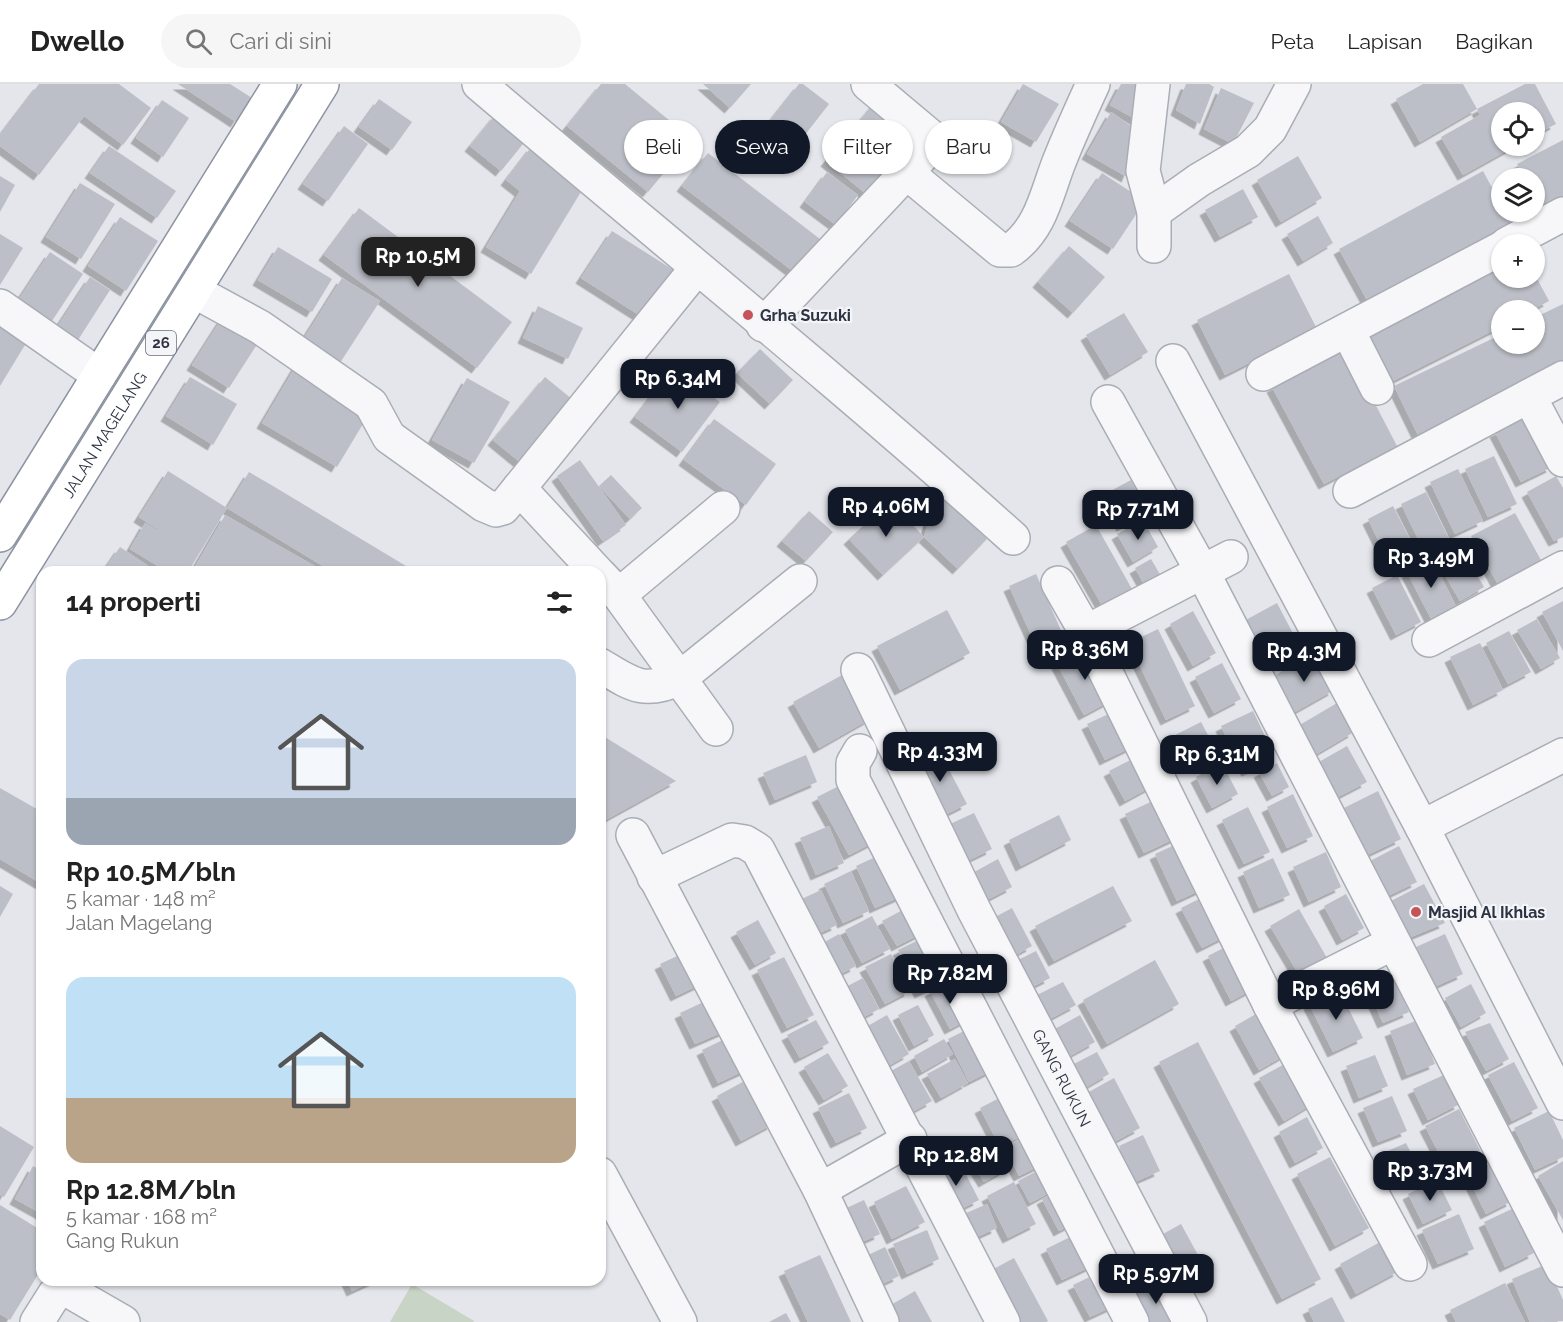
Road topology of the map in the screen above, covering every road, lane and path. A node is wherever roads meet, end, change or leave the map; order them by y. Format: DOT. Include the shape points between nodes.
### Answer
graph roads {
  1 [pos="280,84"];
  2 [pos="322,84"];
  3 [pos="479,84"];
  4 [pos="1093,84"];
  5 [pos="1153,84"];
  6 [pos="1294,84"];
  7 [pos="886,89"];
  8 [pos="913,165"];
  9 [pos="904,174"];
  10 [pos="908,174"];
  11 [pos="1154,212"];
  12 [pos="1563,214"];
  13 [pos="1526,234"];
  14 [pos="1155,246"];
  15 [pos="1491,254"];
  16 [pos="696,269"];
  17 [pos="194,291"];
  18 [pos="0,306"];
  19 [pos="763,325"];
  20 [pos="1348,331"];
  21 [pos="1173,361"];
  22 [pos="1263,374"];
  23 [pos="99,375"];
  24 [pos="1563,378"];
  25 [pos="1377,388"];
  26 [pos="1529,396"];
  27 [pos="1108,402"];
  28 [pos="1563,460"];
  29 [pos="519,488"];
  30 [pos="1350,491"];
  31 [pos="723,508"];
  32 [pos="0,535"];
  33 [pos="1013,538"];
  34 [pos="1231,557"];
  35 [pos="593,566"];
  36 [pos="1563,567"];
  37 [pos="1203,573"];
  38 [pos="606,580"];
  39 [pos="800,580"];
  40 [pos="1058,583"];
  41 [pos="0,603"];
  42 [pos="1086,632"];
  43 [pos="1429,640"];
  44 [pos="606,669"];
  45 [pos="858,670"];
  46 [pos="680,678"];
  47 [pos="716,729"];
  48 [pos="861,751"];
  49 [pos="1563,755"];
  50 [pos="1422,827"];
  51 [pos="633,835"];
  52 [pos="654,877"];
  53 [pos="1393,943"];
  54 [pos="1270,1005"];
  55 [pos="1563,1103"];
  56 [pos="910,1139"];
  57 [pos="606,1185"];
  58 [pos="820,1190"];
  59 [pos="1410,1264"];
  60 [pos="1563,1270"];
  61 [pos="103,1317"];
  62 [pos="37,1322"];
  63 [pos="680,1322"];
  64 [pos="882,1322"];
  65 [pos="1003,1322"];
  66 [pos="1132,1322"];
  67 [pos="1190,1322"];
  1 -- 23 [label="highway, 26"];
  2 -- 17 [label="highway, JALAN MAGELANG / 26"];
  3 -- 16 [label="street"];
  4 -- 10 [label="street" via="1060,159 1046,205 1011,250 1000,250"];
  5 -- 11 [label="street" via="1143,171"];
  6 -- 11 [label="street" via="1270,129 1248,151"];
  7 -- 8 [label="street" via="936,141"];
  9 -- 19 [label="street"];
  11 -- 14 [label="street"];
  12 -- 13 [label="street"];
  15 -- 20 [label="street"];
  16 -- 19 [label="street"];
  16 -- 29 [label="street"];
  17 -- 29 [label="street" via="260,327 371,404 389,437 484,505 496,510 503,508"];
  17 -- 41 [label="highway, JALAN MAGELANG / 26"];
  18 -- 23 [label="street"];
  19 -- 33 [label="street" via="908,444"];
  20 -- 22 [label="street"];
  20 -- 25 [label="street"];
  21 -- 50 [label="street"];
  23 -- 32 [label="highway, 26"];
  24 -- 26 [label="street"];
  26 -- 28 [label="street"];
  26 -- 30 [label="street"];
  27 -- 37 [label="street"];
  29 -- 35 [label="street"];
  31 -- 38 [label="street"];
  34 -- 37 [label="street"];
  36 -- 43 [label="street"];
  37 -- 42 [label="street"];
  37 -- 53 [label="street"];
  38 -- 46 [label="street"];
  39 -- 46 [label="street"];
  40 -- 42 [label="street"];
  42 -- 54 [label="street"];
  44 -- 46 [label="street" via="646,688 661,687"];
  45 -- 67 [label="street, GANG RUKUN" via="974,910"];
  46 -- 47 [label="street"];
  48 -- 66 [label="street" via="853,763 853,780"];
  49 -- 50 [label="street"];
  50 -- 55 [label="street"];
  51 -- 52 [label="street"];
  52 -- 56 [label="street" via="732,840 746,842 758,850"];
  52 -- 58 [label="street"];
  53 -- 54 [label="street"];
  53 -- 60 [label="street"];
  54 -- 59 [label="street"];
  56 -- 58 [label="street"];
  56 -- 65 [label="street"];
  57 -- 63 [label="street"];
  58 -- 64 [label="street"];
  61 -- 62 [label="street" via="64,1288 54,1295"];
}
